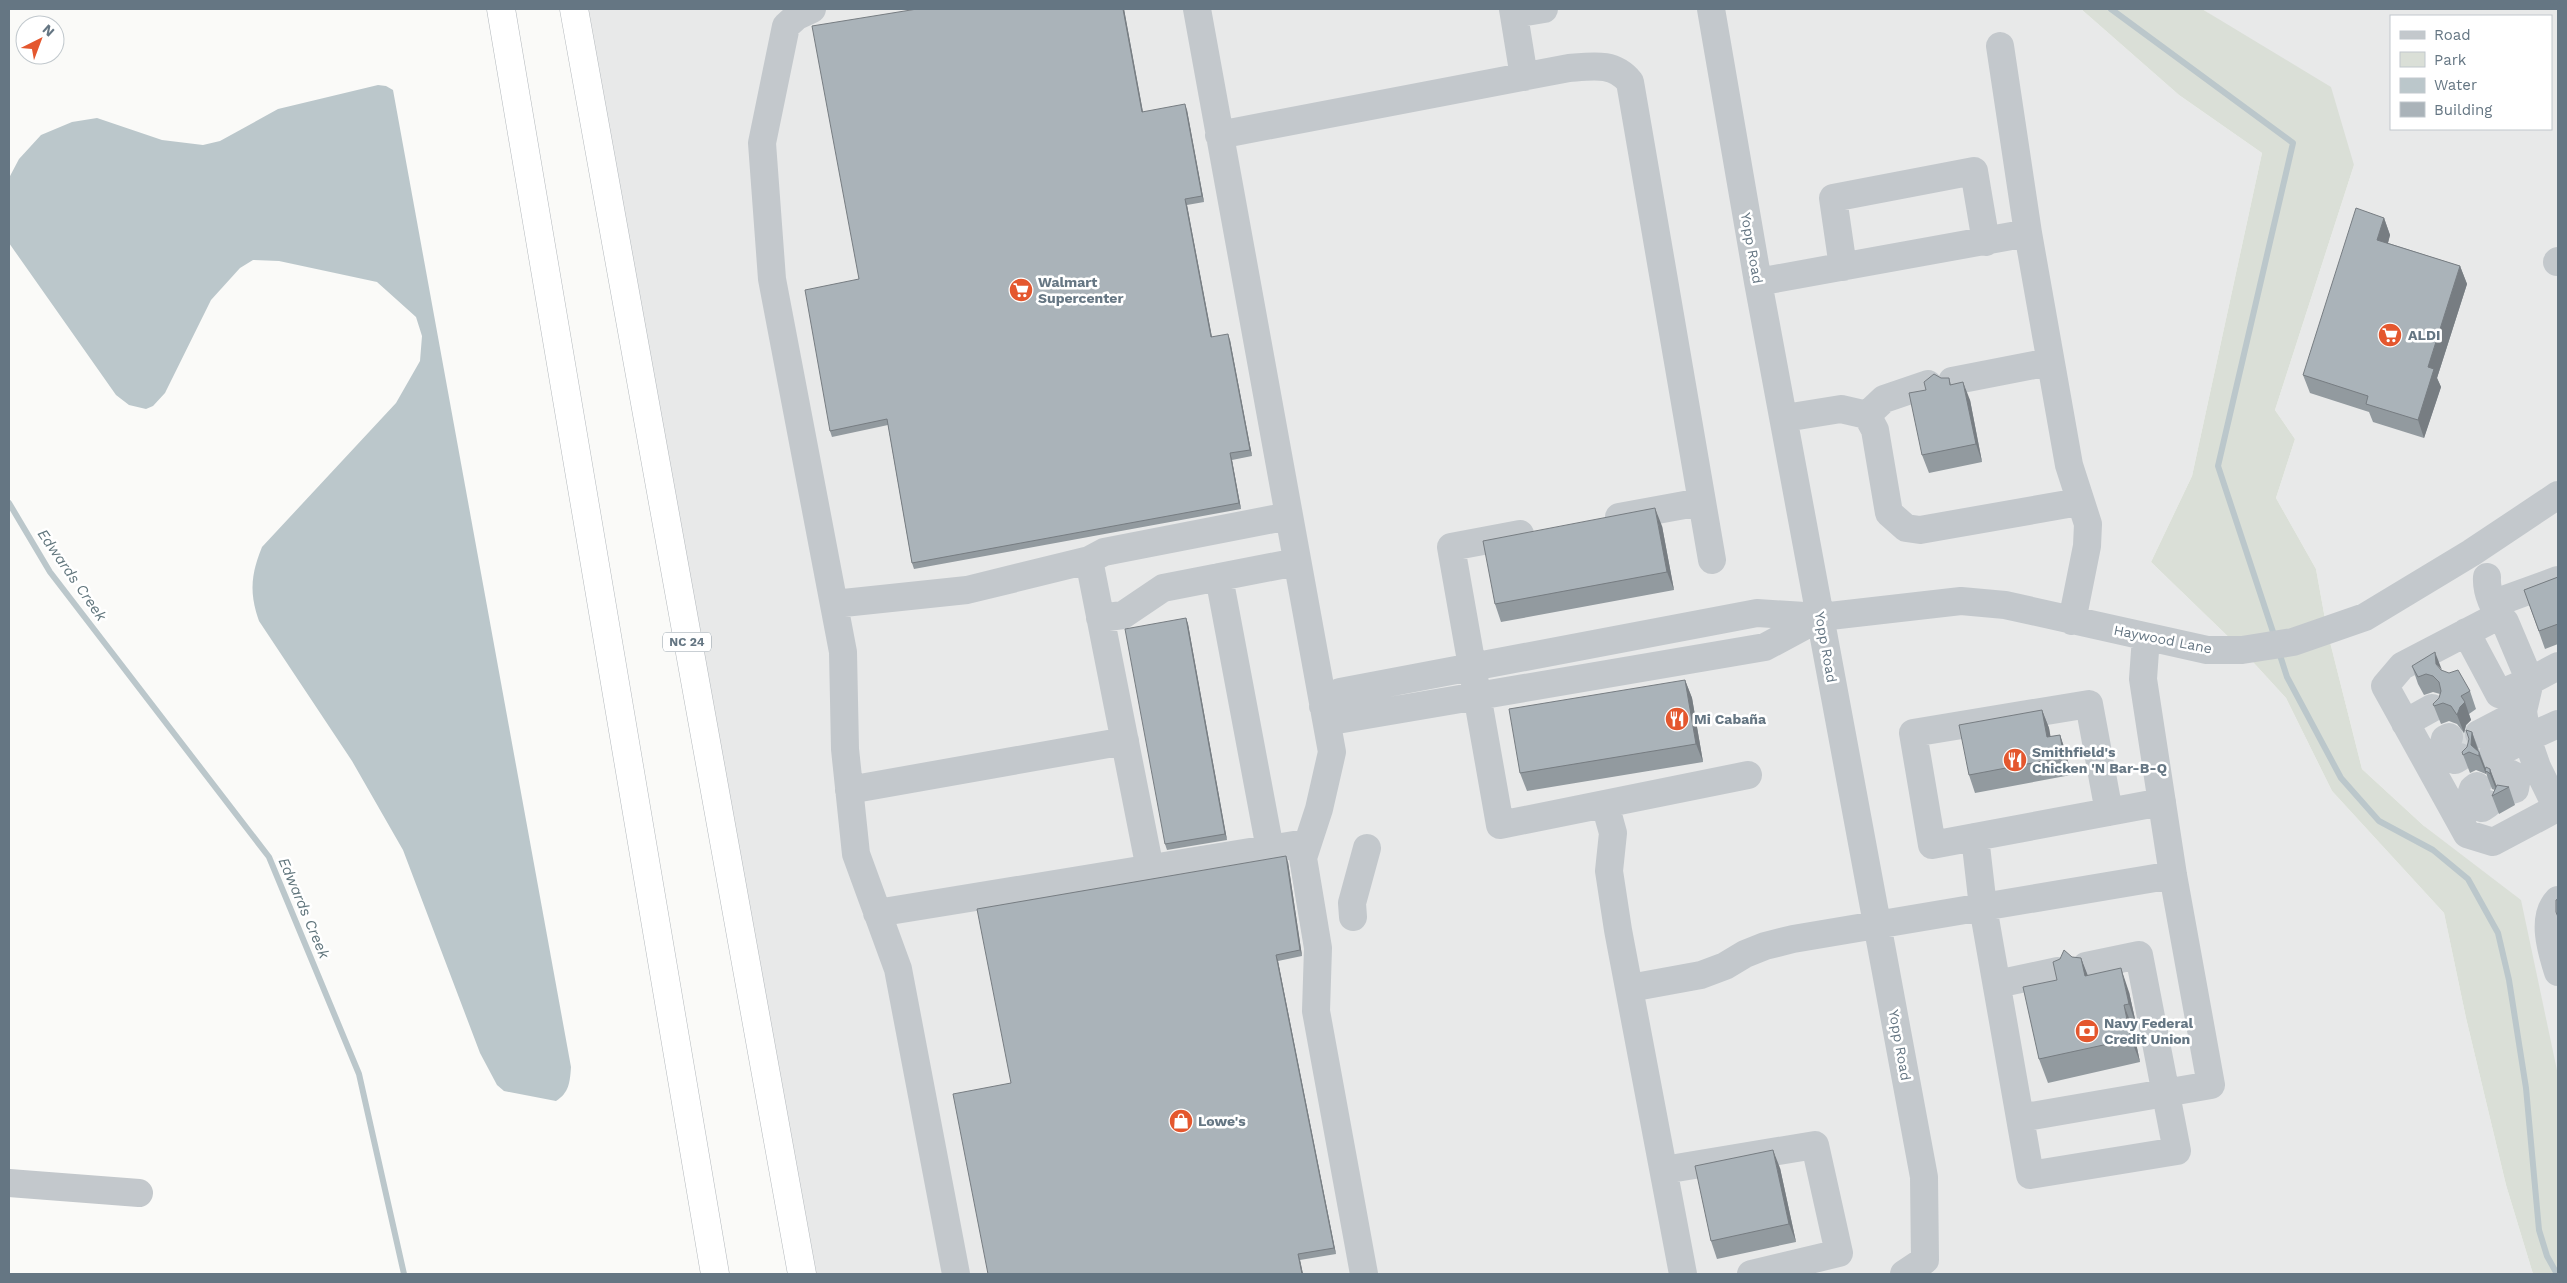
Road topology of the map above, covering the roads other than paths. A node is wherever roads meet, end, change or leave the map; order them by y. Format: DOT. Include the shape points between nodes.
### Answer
graph roads {
  1 [pos="501,9"];
  2 [pos="574,9"];
  3 [pos="812,9"];
  4 [pos="1197,9"];
  5 [pos="1544,9"];
  6 [pos="1711,9"];
  7 [pos="1513,11"];
  8 [pos="2000,46"];
  9 [pos="1524,76"];
  10 [pos="1219,135"];
  11 [pos="2028,233"];
  12 [pos="1986,242"];
  13 [pos="1843,267"];
  14 [pos="1758,282"];
  15 [pos="2050,362"];
  16 [pos="1867,415"];
  17 [pos="1785,418"];
  18 [pos="2558,495"];
  19 [pos="1701,502"];
  20 [pos="2079,502"];
  21 [pos="1289,516"];
  22 [pos="1595,521"];
  23 [pos="1547,529"];
  24 [pos="2471,552"];
  25 [pos="1089,560"];
  26 [pos="1712,560"];
  27 [pos="1297,562"];
  28 [pos="1219,577"];
  29 [pos="2554,587"];
  30 [pos="834,604"];
  31 [pos="2503,612"];
  32 [pos="1821,616"];
  33 [pos="1100,618"];
  34 [pos="2072,620"];
  35 [pos="2466,632"];
  36 [pos="2146,638"];
  37 [pos="2558,666"];
  38 [pos="1473,667"];
  39 [pos="2485,668"];
  40 [pos="2530,680"];
  41 [pos="2460,682"];
  42 [pos="1477,696"];
  43 [pos="2428,700"];
  44 [pos="2396,705"];
  45 [pos="1323,706"];
  46 [pos="2523,712"];
  47 [pos="2558,724"];
  48 [pos="2527,738"];
  49 [pos="1125,741"];
  50 [pos="2500,757"];
  51 [pos="1748,775"];
  52 [pos="849,790"];
  53 [pos="2162,802"];
  54 [pos="1605,804"];
  55 [pos="2109,812"];
  56 [pos="1975,837"];
  57 [pos="1306,843"];
  58 [pos="1367,848"];
  59 [pos="1270,849"];
  60 [pos="1150,868"];
  61 [pos="2174,875"];
  62 [pos="2558,900"];
  63 [pos="1984,907"];
  64 [pos="877,913"];
  65 [pos="1353,917"];
  66 [pos="1878,925"];
  67 [pos="2086,966"];
  68 [pos="2058,971"];
  69 [pos="2558,972"];
  70 [pos="1997,984"];
  71 [pos="1630,988"];
  72 [pos="2167,1093"];
  73 [pos="2020,1118"];
  74 [pos="1664,1170"];
  75 [pos="9,1183"];
  76 [pos="139,1193"];
  77 [pos="715,1274"];
  78 [pos="802,1274"];
  79 [pos="956,1274"];
  80 [pos="1364,1274"];
  81 [pos="1683,1274"];
  82 [pos="1751,1274"];
  83 [pos="1904,1274"];
  1 -- 77 [label="highway"];
  2 -- 78 [label="highway, NC 24"];
  3 -- 30 [label="street" via="786,26 762,143 772,278"];
  4 -- 10 [label="street"];
  5 -- 7 [label="street"];
  6 -- 14 [label="street, Yopp Road"];
  7 -- 9 [label="street"];
  8 -- 11 [label="street"];
  9 -- 10 [label="street"];
  9 -- 19 [label="street" via="1599,66 1614,68 1630,82"];
  10 -- 21 [label="street"];
  11 -- 12 [label="street"];
  11 -- 15 [label="street"];
  12 -- 13 [label="street"];
  12 -- 13 [label="street" via="1974,171 1833,198"];
  13 -- 14 [label="street"];
  14 -- 17 [label="street, Yopp Road"];
  15 -- 16 [label="street" via="1940,383 1884,399"];
  15 -- 20 [label="street"];
  16 -- 17 [label="street" via="1841,409"];
  16 -- 20 [label="street" via="1875,430 1889,513 1906,528 1920,530"];
  17 -- 32 [label="street, Yopp Road"];
  18 -- 24 [label="street, Haywood Lane"];
  19 -- 22 [label="street"];
  19 -- 26 [label="street"];
  20 -- 34 [label="street" via="2088,524 2087,546"];
  21 -- 25 [label="street" via="1104,552"];
  21 -- 27 [label="street"];
  23 -- 38 [label="street" via="1451,547"];
  24 -- 31 [label="street" via="2487,577 2500,583"];
  24 -- 36 [label="street, Haywood Lane" via="2365,617 2293,642 2242,650 2207,650"];
  25 -- 30 [label="street" via="968,590"];
  25 -- 33 [label="street"];
  27 -- 28 [label="street"];
  27 -- 45 [label="street"];
  28 -- 33 [label="street" via="1162,588 1124,614"];
  28 -- 59 [label="street"];
  29 -- 31 [label="street"];
  30 -- 52 [label="street" via="843,652"];
  31 -- 35 [label="street"];
  31 -- 40 [label="street"];
  32 -- 34 [label="street, Haywood Lane" via="1961,601"];
  32 -- 38 [label="street" via="1756,613"];
  32 -- 42 [label="street" via="1765,647"];
  32 -- 66 [label="street, Yopp Road"];
  33 -- 49 [label="street"];
  34 -- 36 [label="street, Haywood Lane"];
  35 -- 39 [label="street"];
  35 -- 44 [label="street" via="2402,666"];
  36 -- 53 [label="street" via="2144,679"];
  37 -- 40 [label="street"];
  38 -- 42 [label="street"];
  38 -- 45 [label="street" via="1340,692"];
  39 -- 40 [label="street" via="2499,694"];
  39 -- 41 [label="street"];
  40 -- 46 [label="street"];
  42 -- 45 [label="street" via="1338,720"];
  42 -- 54 [label="street" via="1500,825"];
  43 -- 44 [label="street"];
  44 -- 50 [label="street" via="2459,776 2467,834 2493,842 2557,808"];
  45 -- 57 [label="street" via="1332,752 1319,809"];
  46 -- 48 [label="street"];
  46 -- 50 [label="street"];
  47 -- 48 [label="street"];
  48 -- 50 [label="street"];
  48 -- 50 [label="street"];
  49 -- 52 [label="street"];
  49 -- 60 [label="street"];
  51 -- 54 [label="street"];
  52 -- 64 [label="street" via="856,854"];
  53 -- 55 [label="street"];
  53 -- 61 [label="street"];
  54 -- 71 [label="street" via="1613,833 1609,871"];
  55 -- 56 [label="street"];
  55 -- 56 [label="street" via="2089,704 1913,733 1932,845"];
  56 -- 63 [label="street"];
  57 -- 59 [label="street"];
  57 -- 80 [label="street" via="1302,858 1304,878 1318,948 1316,1011"];
  58 -- 65 [label="street" via="1352,903"];
  59 -- 60 [label="street"];
  60 -- 64 [label="street"];
  61 -- 63 [label="street"];
  61 -- 72 [label="street" via="2212,1085"];
  62 -- 69 [label="street" via="2550,910 2548,925"];
  63 -- 66 [label="street"];
  63 -- 70 [label="street"];
  64 -- 79 [label="street" via="898,969"];
  66 -- 71 [label="street" via="1765,946 1701,975"];
  66 -- 83 [label="street, Yopp Road" via="1924,1177 1925,1260"];
  67 -- 72 [label="street" via="2139,955"];
  68 -- 70 [label="street"];
  70 -- 73 [label="street"];
  71 -- 74 [label="street"];
  72 -- 73 [label="street"];
  72 -- 73 [label="street" via="2177,1152 2030,1175"];
  74 -- 81 [label="street"];
  74 -- 82 [label="street" via="1816,1145 1839,1252"];
  75 -- 76 [label="street"];
}
